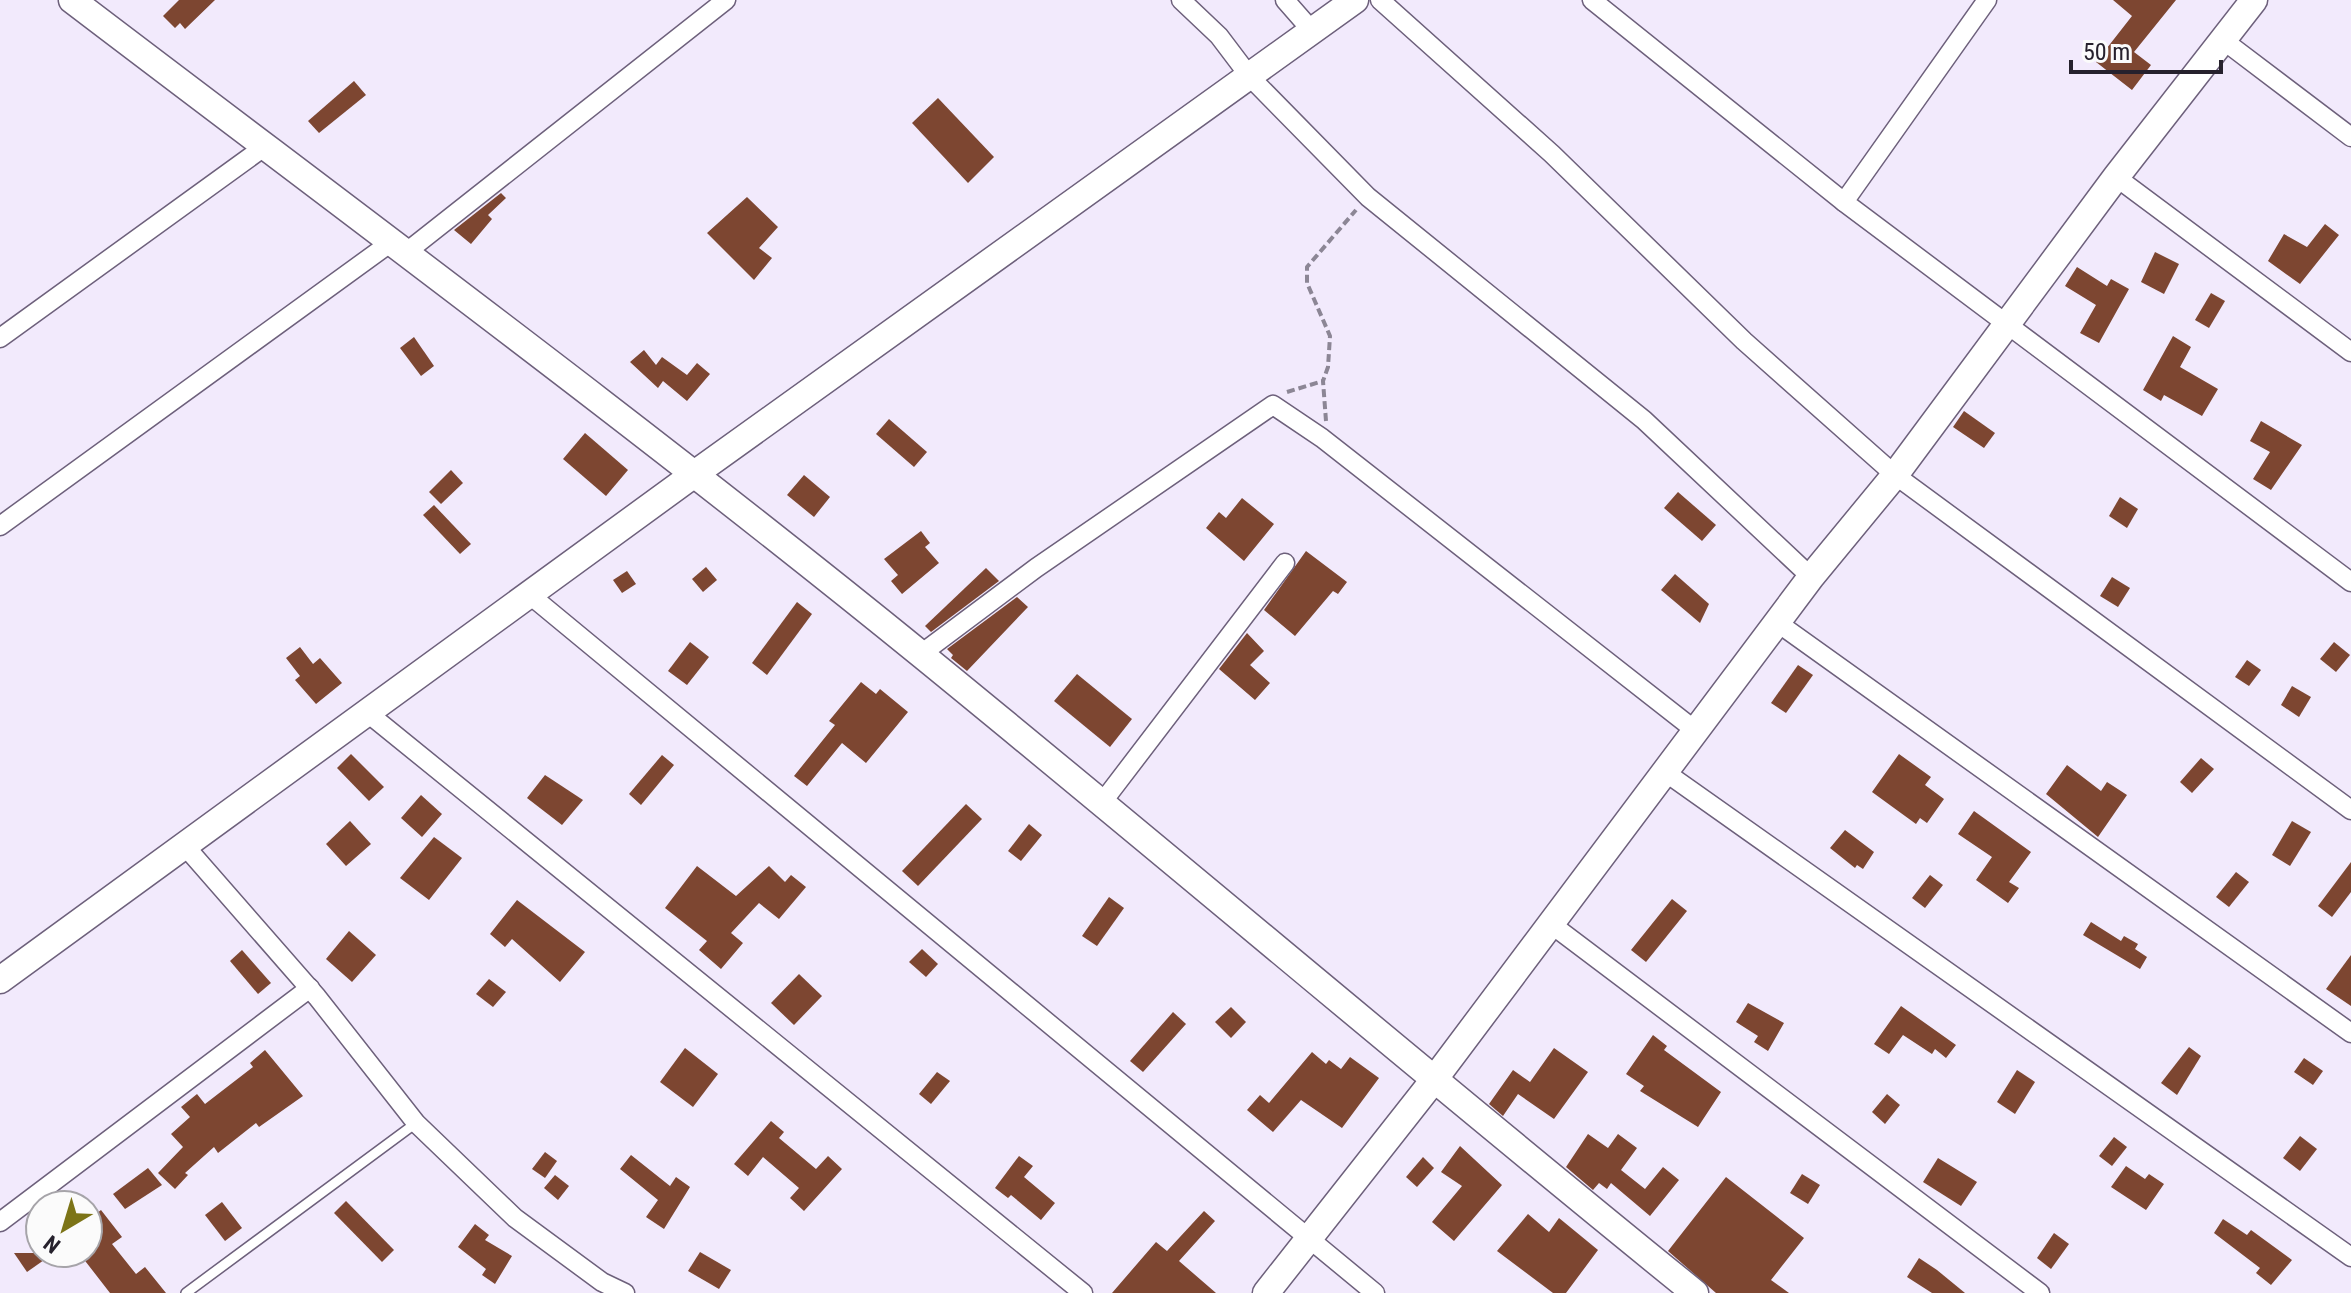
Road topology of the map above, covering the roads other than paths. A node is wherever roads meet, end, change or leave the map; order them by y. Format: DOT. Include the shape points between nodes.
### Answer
graph roads {
  1 [pos="726,0"];
  2 [pos="1181,0"];
  3 [pos="1285,0"];
  4 [pos="1355,0"];
  5 [pos="1380,0"];
  6 [pos="1592,0"];
  7 [pos="1987,0"];
  8 [pos="2254,0"];
  9 [pos="81,2"];
  10 [pos="1313,32"];
  11 [pos="2223,40"];
  12 [pos="1250,77"];
  13 [pos="2351,137"];
  14 [pos="264,147"];
  15 [pos="2116,177"];
  16 [pos="1844,202"];
  17 [pos="397,248"];
  18 [pos="2006,323"];
  19 [pos="0,338"];
  20 [pos="2351,352"];
  21 [pos="693,475"];
  22 [pos="1895,475"];
  23 [pos="0,526"];
  24 [pos="1285,563"];
  25 [pos="1811,577"];
  26 [pos="2351,582"];
  27 [pos="530,595"];
  28 [pos="1778,623"];
  29 [pos="921,654"];
  30 [pos="369,714"];
  31 [pos="1696,731"];
  32 [pos="1665,772"];
  33 [pos="1101,804"];
  34 [pos="2351,810"];
  35 [pos="185,846"];
  36 [pos="1551,924"];
  37 [pos="0,980"];
  38 [pos="310,988"];
  39 [pos="2351,1033"];
  40 [pos="1433,1081"];
  41 [pos="416,1123"];
  42 [pos="0,1222"];
  43 [pos="1310,1239"];
  44 [pos="2351,1257"];
  45 [pos="186,1293"];
  46 [pos="625,1293"];
  47 [pos="1083,1293"];
  48 [pos="1266,1293"];
  49 [pos="1375,1293"];
  50 [pos="1695,1293"];
  51 [pos="2040,1293"];
  1 -- 17 [label="street"];
  2 -- 12 [label="street" via="1219,36"];
  3 -- 10 [label="street"];
  4 -- 10 [label="street"];
  5 -- 22 [label="street"];
  6 -- 16 [label="street"];
  7 -- 16 [label="street"];
  8 -- 11 [label="street"];
  9 -- 14 [label="street"];
  10 -- 12 [label="street"];
  11 -- 13 [label="street"];
  11 -- 15 [label="street"];
  12 -- 21 [label="street"];
  12 -- 25 [label="street" via="1368,197 1644,420"];
  14 -- 17 [label="street"];
  14 -- 19 [label="street"];
  15 -- 18 [label="street"];
  15 -- 20 [label="street"];
  16 -- 18 [label="street"];
  17 -- 21 [label="street"];
  17 -- 23 [label="street"];
  18 -- 22 [label="street"];
  18 -- 26 [label="street"];
  21 -- 27 [label="street"];
  21 -- 29 [label="street"];
  22 -- 25 [label="street"];
  22 -- 34 [label="street"];
  24 -- 33 [label="street"];
  25 -- 28 [label="street"];
  27 -- 30 [label="street"];
  27 -- 43 [label="street"];
  28 -- 31 [label="street"];
  28 -- 39 [label="street"];
  29 -- 31 [label="street" via="1273,405"];
  29 -- 33 [label="street"];
  30 -- 35 [label="street"];
  30 -- 47 [label="street"];
  31 -- 32 [label="street"];
  32 -- 36 [label="street"];
  32 -- 44 [label="street"];
  33 -- 40 [label="street"];
  35 -- 37 [label="street"];
  35 -- 38 [label="street"];
  36 -- 40 [label="street"];
  36 -- 51 [label="street"];
  38 -- 41 [label="street"];
  38 -- 42 [label="street"];
  40 -- 43 [label="street"];
  40 -- 50 [label="street"];
  41 -- 45 [label="lane"];
  41 -- 46 [label="street" via="515,1218"];
  43 -- 48 [label="street"];
  43 -- 49 [label="street"];
}
